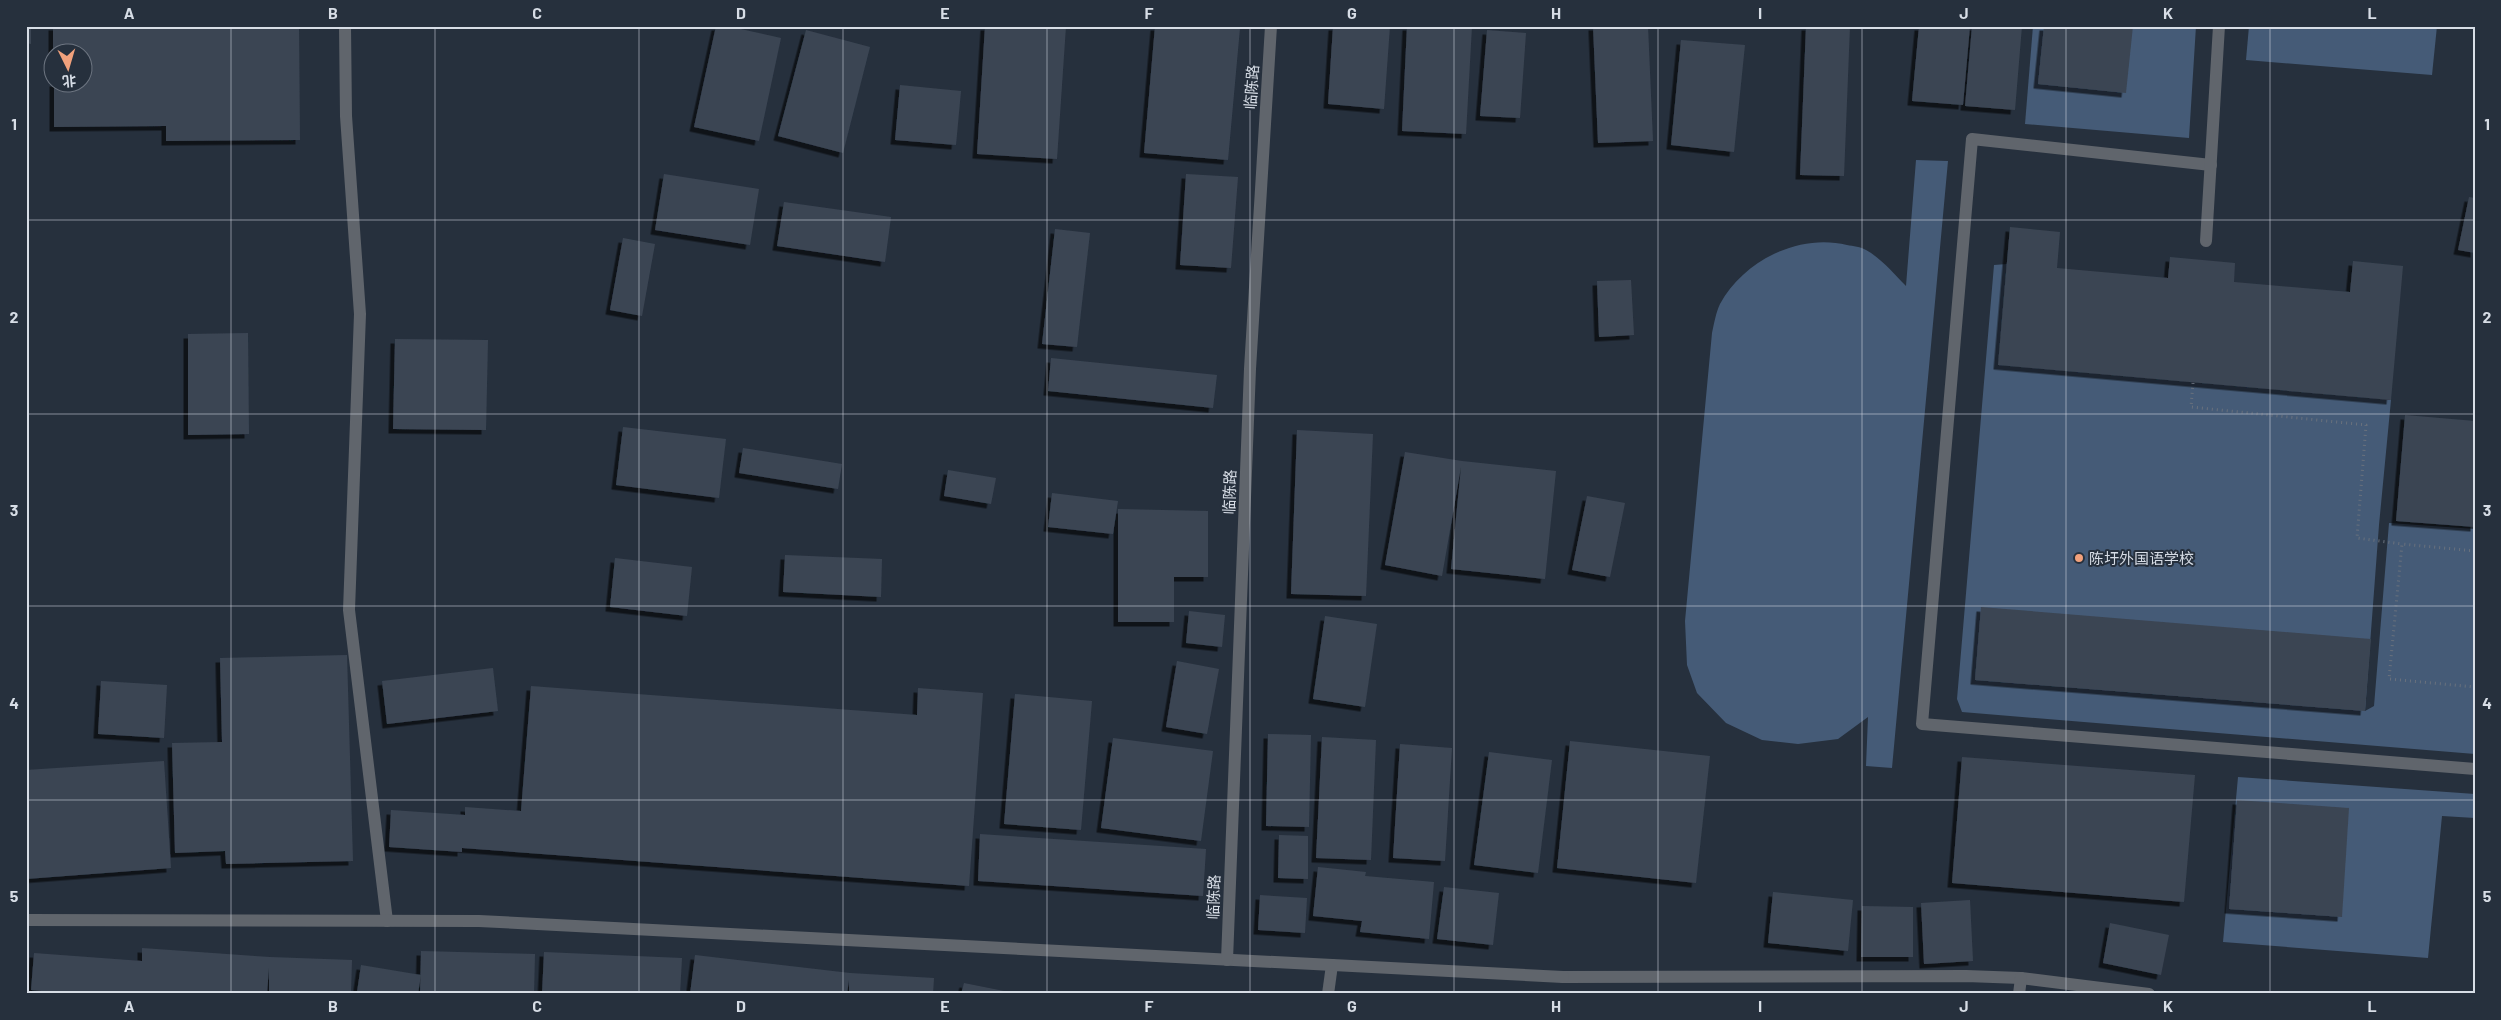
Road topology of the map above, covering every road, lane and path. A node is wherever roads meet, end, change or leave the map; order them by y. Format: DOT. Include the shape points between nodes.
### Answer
graph roads {
  1 [pos="345,26"];
  2 [pos="1271,26"];
  3 [pos="2220,26"];
  4 [pos="2211,165"];
  5 [pos="2206,241"];
  6 [pos="2193,383"];
  7 [pos="2402,544"];
  8 [pos="2475,551"];
  9 [pos="2475,687"];
  10 [pos="2475,769"];
  11 [pos="26,920"];
  12 [pos="387,921"];
  13 [pos="1227,960"];
  14 [pos="1332,965"];
  15 [pos="2021,978"];
  16 [pos="1328,994"];
  17 [pos="2019,994"];
  18 [pos="2150,994"];
  1 -- 12 [label="street" via="346,116 360,314 349,610"];
  2 -- 13 [label="street, 临陈路" via="1250,369"];
  3 -- 4 [label="street"];
  4 -- 5 [label="street"];
  4 -- 10 [label="street" via="1972,139 1922,724"];
  6 -- 7 [label="path" via="2191,407 2366,425 2357,538"];
  7 -- 8 [label="path"];
  7 -- 9 [label="path" via="2389,679"];
  11 -- 12 [label="street"];
  12 -- 13 [label="street" via="479,921"];
  13 -- 14 [label="street"];
  14 -- 15 [label="street" via="1563,977"];
  14 -- 16 [label="street"];
  15 -- 17 [label="street"];
  15 -- 18 [label="street"];
}
